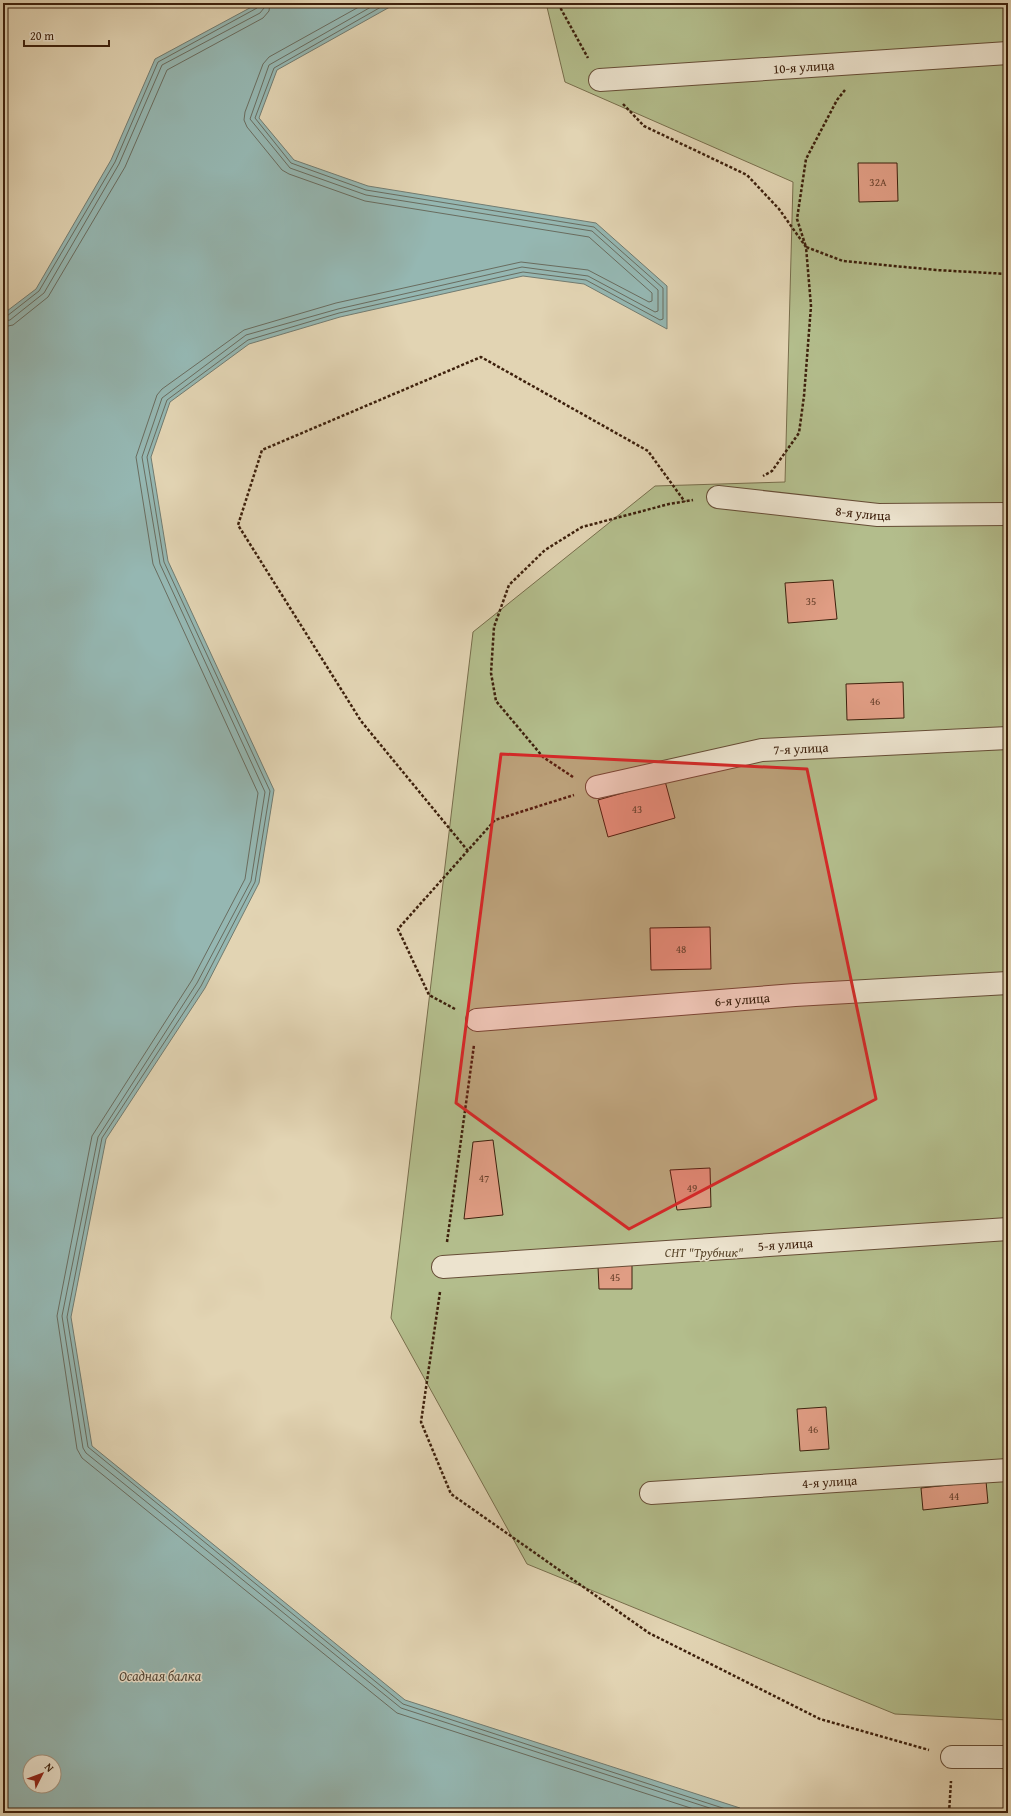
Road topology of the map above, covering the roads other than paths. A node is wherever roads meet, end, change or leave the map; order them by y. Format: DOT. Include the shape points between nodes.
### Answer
graph roads {
  1 [pos="1008,53"];
  2 [pos="600,80"];
  3 [pos="718,497"];
  4 [pos="1008,514"];
  5 [pos="1008,738"];
  6 [pos="597,787"];
  7 [pos="1008,983"];
  8 [pos="477,1020"];
  9 [pos="1008,1229"];
  10 [pos="443,1267"];
  11 [pos="1008,1470"];
  12 [pos="651,1493"];
  13 [pos="952,1757"];
  14 [pos="1008,1757"];
  1 -- 2 [label="lane, 10-я улица"];
  3 -- 4 [label="lane, 8-я улица" via="878,515"];
  5 -- 6 [label="lane, 7-я улица" via="762,750"];
  7 -- 8 [label="lane, 6-я улица" via="795,995"];
  9 -- 10 [label="lane, 5-я улица"];
  11 -- 12 [label="lane, 4-я улица"];
  13 -- 14 [label="lane"];
}
